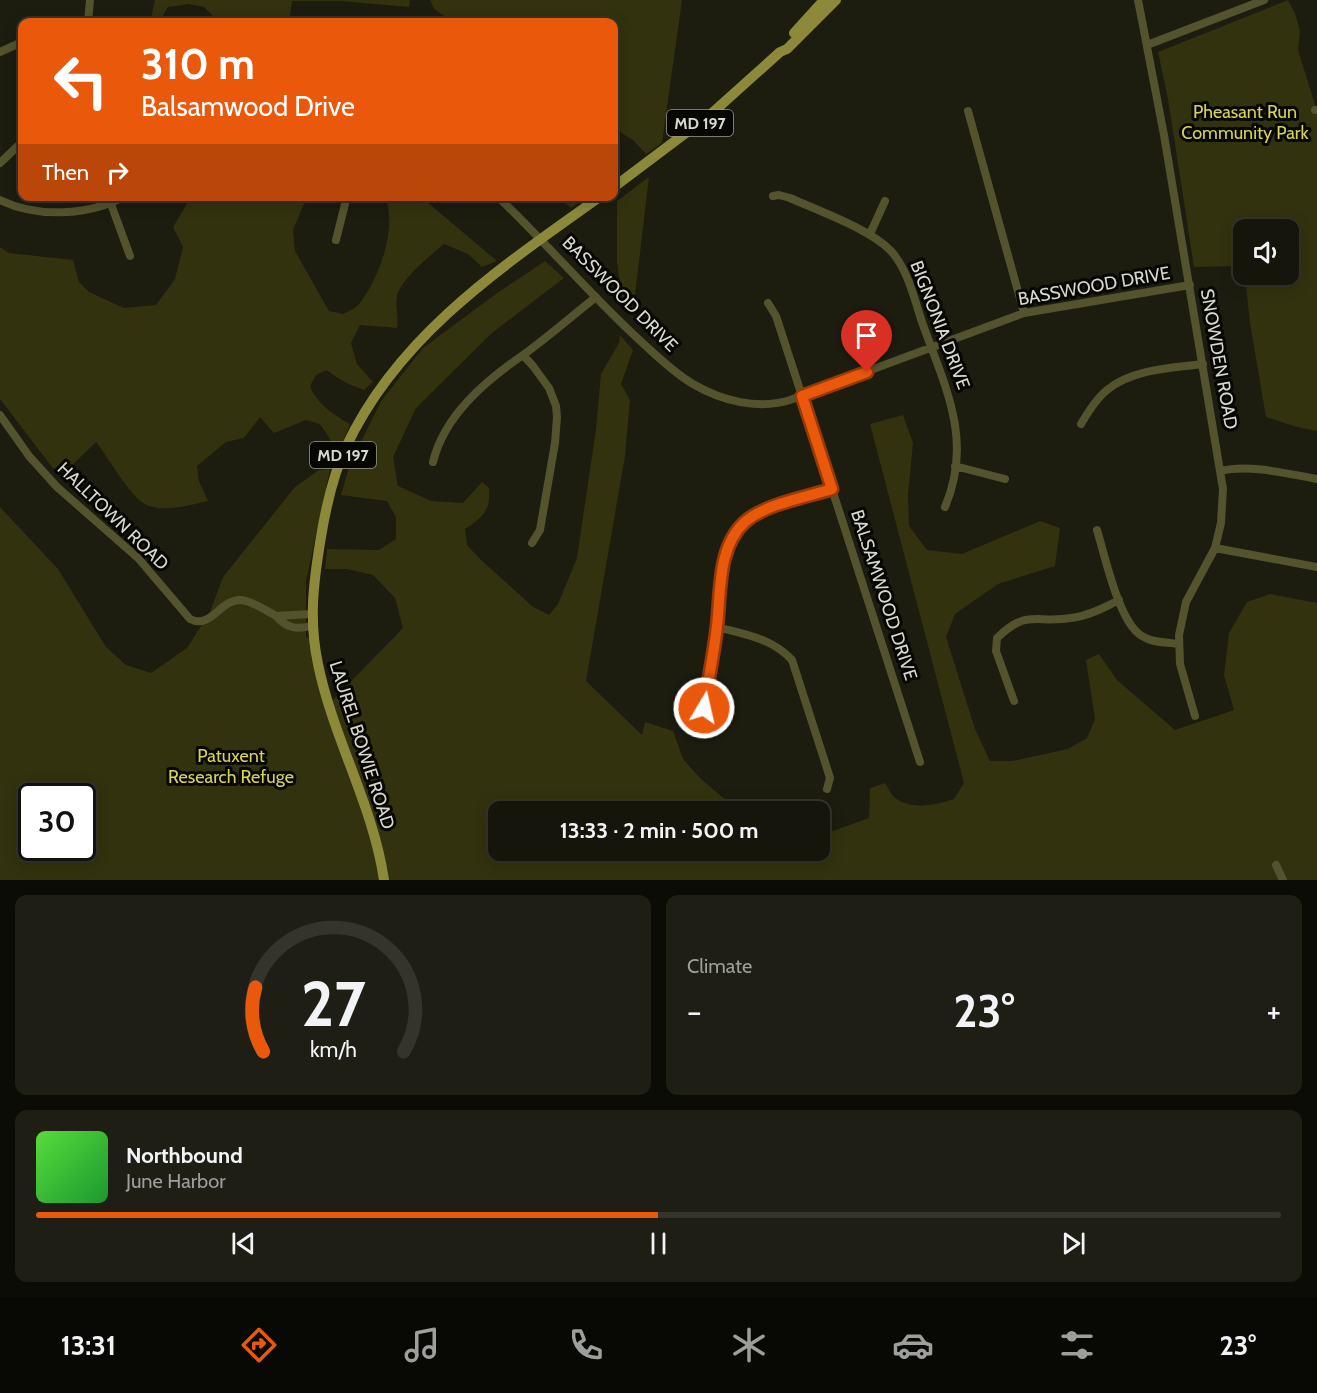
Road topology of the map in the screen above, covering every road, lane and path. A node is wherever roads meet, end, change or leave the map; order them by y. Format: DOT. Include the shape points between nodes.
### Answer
graph roads {
  1 [pos="90,0"];
  2 [pos="824,0"];
  3 [pos="836,0"];
  4 [pos="1138,0"];
  5 [pos="1258,1"];
  6 [pos="88,18"];
  7 [pos="18,44"];
  8 [pos="1147,45"];
  9 [pos="0,52"];
  10 [pos="780,52"];
  11 [pos="968,111"];
  12 [pos="18,146"];
  13 [pos="0,163"];
  14 [pos="618,185"];
  15 [pos="773,196"];
  16 [pos="0,200"];
  17 [pos="116,201"];
  18 [pos="345,201"];
  19 [pos="502,201"];
  20 [pos="594,201"];
  21 [pos="885,201"];
  22 [pos="111,204"];
  23 [pos="870,234"];
  24 [pos="541,239"];
  25 [pos="336,240"];
  26 [pos="130,256"];
  27 [pos="1190,285"];
  28 [pos="596,297"];
  29 [pos="768,303"];
  30 [pos="1024,313"];
  31 [pos="931,347"];
  32 [pos="523,355"];
  33 [pos="1203,364"];
  34 [pos="802,396"];
  35 [pos="0,415"];
  36 [pos="1081,424"];
  37 [pos="433,462"];
  38 [pos="955,466"];
  39 [pos="1221,471"];
  40 [pos="1005,479"];
  41 [pos="1317,479"];
  42 [pos="832,489"];
  43 [pos="945,507"];
  44 [pos="1097,530"];
  45 [pos="532,543"];
  46 [pos="1215,548"];
  47 [pos="1317,567"];
  48 [pos="1119,600"];
  49 [pos="311,614"];
  50 [pos="276,616"];
  51 [pos="311,626"];
  52 [pos="717,627"];
  53 [pos="1178,644"];
  54 [pos="1014,700"];
  55 [pos="1195,716"];
  56 [pos="712,725"];
  57 [pos="920,762"];
  58 [pos="827,789"];
  59 [pos="1276,865"];
  60 [pos="384,880"];
  61 [pos="1282,880"];
  1 -- 6 [label="street"];
  2 -- 10 [label="main road, MD 197"];
  3 -- 10 [label="main road, MD 197"];
  4 -- 8 [label="street, SNOWDEN ROAD"];
  5 -- 8 [label="street"];
  7 -- 9 [label="street"];
  8 -- 27 [label="street, SNOWDEN ROAD"];
  10 -- 14 [label="main road, MD 197" via="711,114"];
  11 -- 30 [label="street"];
  12 -- 13 [label="street"];
  15 -- 23 [label="street, BIGNONIA DRIVE" via="790,198"];
  16 -- 22 [label="street" via="61,212"];
  17 -- 22 [label="street"];
  18 -- 25 [label="street"];
  19 -- 24 [label="street, BASSWOOD DRIVE"];
  20 -- 24 [label="main road, LAUREL BOWIE ROAD / MD 197"];
  21 -- 23 [label="street"];
  22 -- 26 [label="street"];
  23 -- 31 [label="street, BIGNONIA DRIVE" via="890,251 906,274"];
  24 -- 28 [label="street, BASSWOOD DRIVE"];
  24 -- 49 [label="main road, LAUREL BOWIE ROAD / MD 197" via="477,287 423,337 376,393 345,448 331,490"];
  27 -- 30 [label="street, BASSWOOD DRIVE"];
  27 -- 33 [label="street, SNOWDEN ROAD"];
  28 -- 32 [label="street"];
  28 -- 34 [label="street, BASSWOOD DRIVE" via="667,365 708,392 759,405"];
  29 -- 34 [label="street, BALSAMWOOD DRIVE" via="776,316"];
  30 -- 31 [label="street, BASSWOOD DRIVE"];
  31 -- 34 [label="street, BASSWOOD DRIVE"];
  31 -- 38 [label="street, BIGNONIA DRIVE" via="953,411"];
  32 -- 37 [label="street" via="483,386 455,416"];
  32 -- 45 [label="street" via="549,388 557,417 540,530"];
  33 -- 36 [label="street" via="1145,373 1116,384 1092,406"];
  33 -- 39 [label="street, SNOWDEN ROAD"];
  34 -- 42 [label="street, BALSAMWOOD DRIVE"];
  35 -- 50 [label="street, HALLTOWN ROAD" via="57,487 138,558 190,619 206,621 221,608 240,600"];
  38 -- 40 [label="street"];
  38 -- 43 [label="street, BIGNONIA DRIVE"];
  39 -- 41 [label="street" via="1254,470"];
  39 -- 46 [label="street, SNOWDEN ROAD" via="1223,513"];
  42 -- 52 [label="street" via="759,513 738,529 725,555"];
  42 -- 57 [label="street, BALSAMWOOD DRIVE"];
  44 -- 48 [label="street"];
  46 -- 47 [label="street"];
  46 -- 53 [label="street, SNOWDEN ROAD" via="1186,602"];
  48 -- 53 [label="street" via="1136,632 1152,640"];
  48 -- 54 [label="street" via="1072,618 1026,619 997,638 996,651"];
  49 -- 50 [label="street, HALLTOWN ROAD"];
  49 -- 51 [label="main road, LAUREL BOWIE ROAD / MD 197"];
  50 -- 51 [label="street, HALLTOWN ROAD" via="291,628"];
  51 -- 60 [label="main road, LAUREL BOWIE ROAD / MD 197" via="328,705 374,832"];
  52 -- 56 [label="street" via="704,708"];
  52 -- 58 [label="street" via="762,639 783,649 792,660 830,778"];
  53 -- 55 [label="street, SNOWDEN ROAD"];
  59 -- 61 [label="street"];
}
